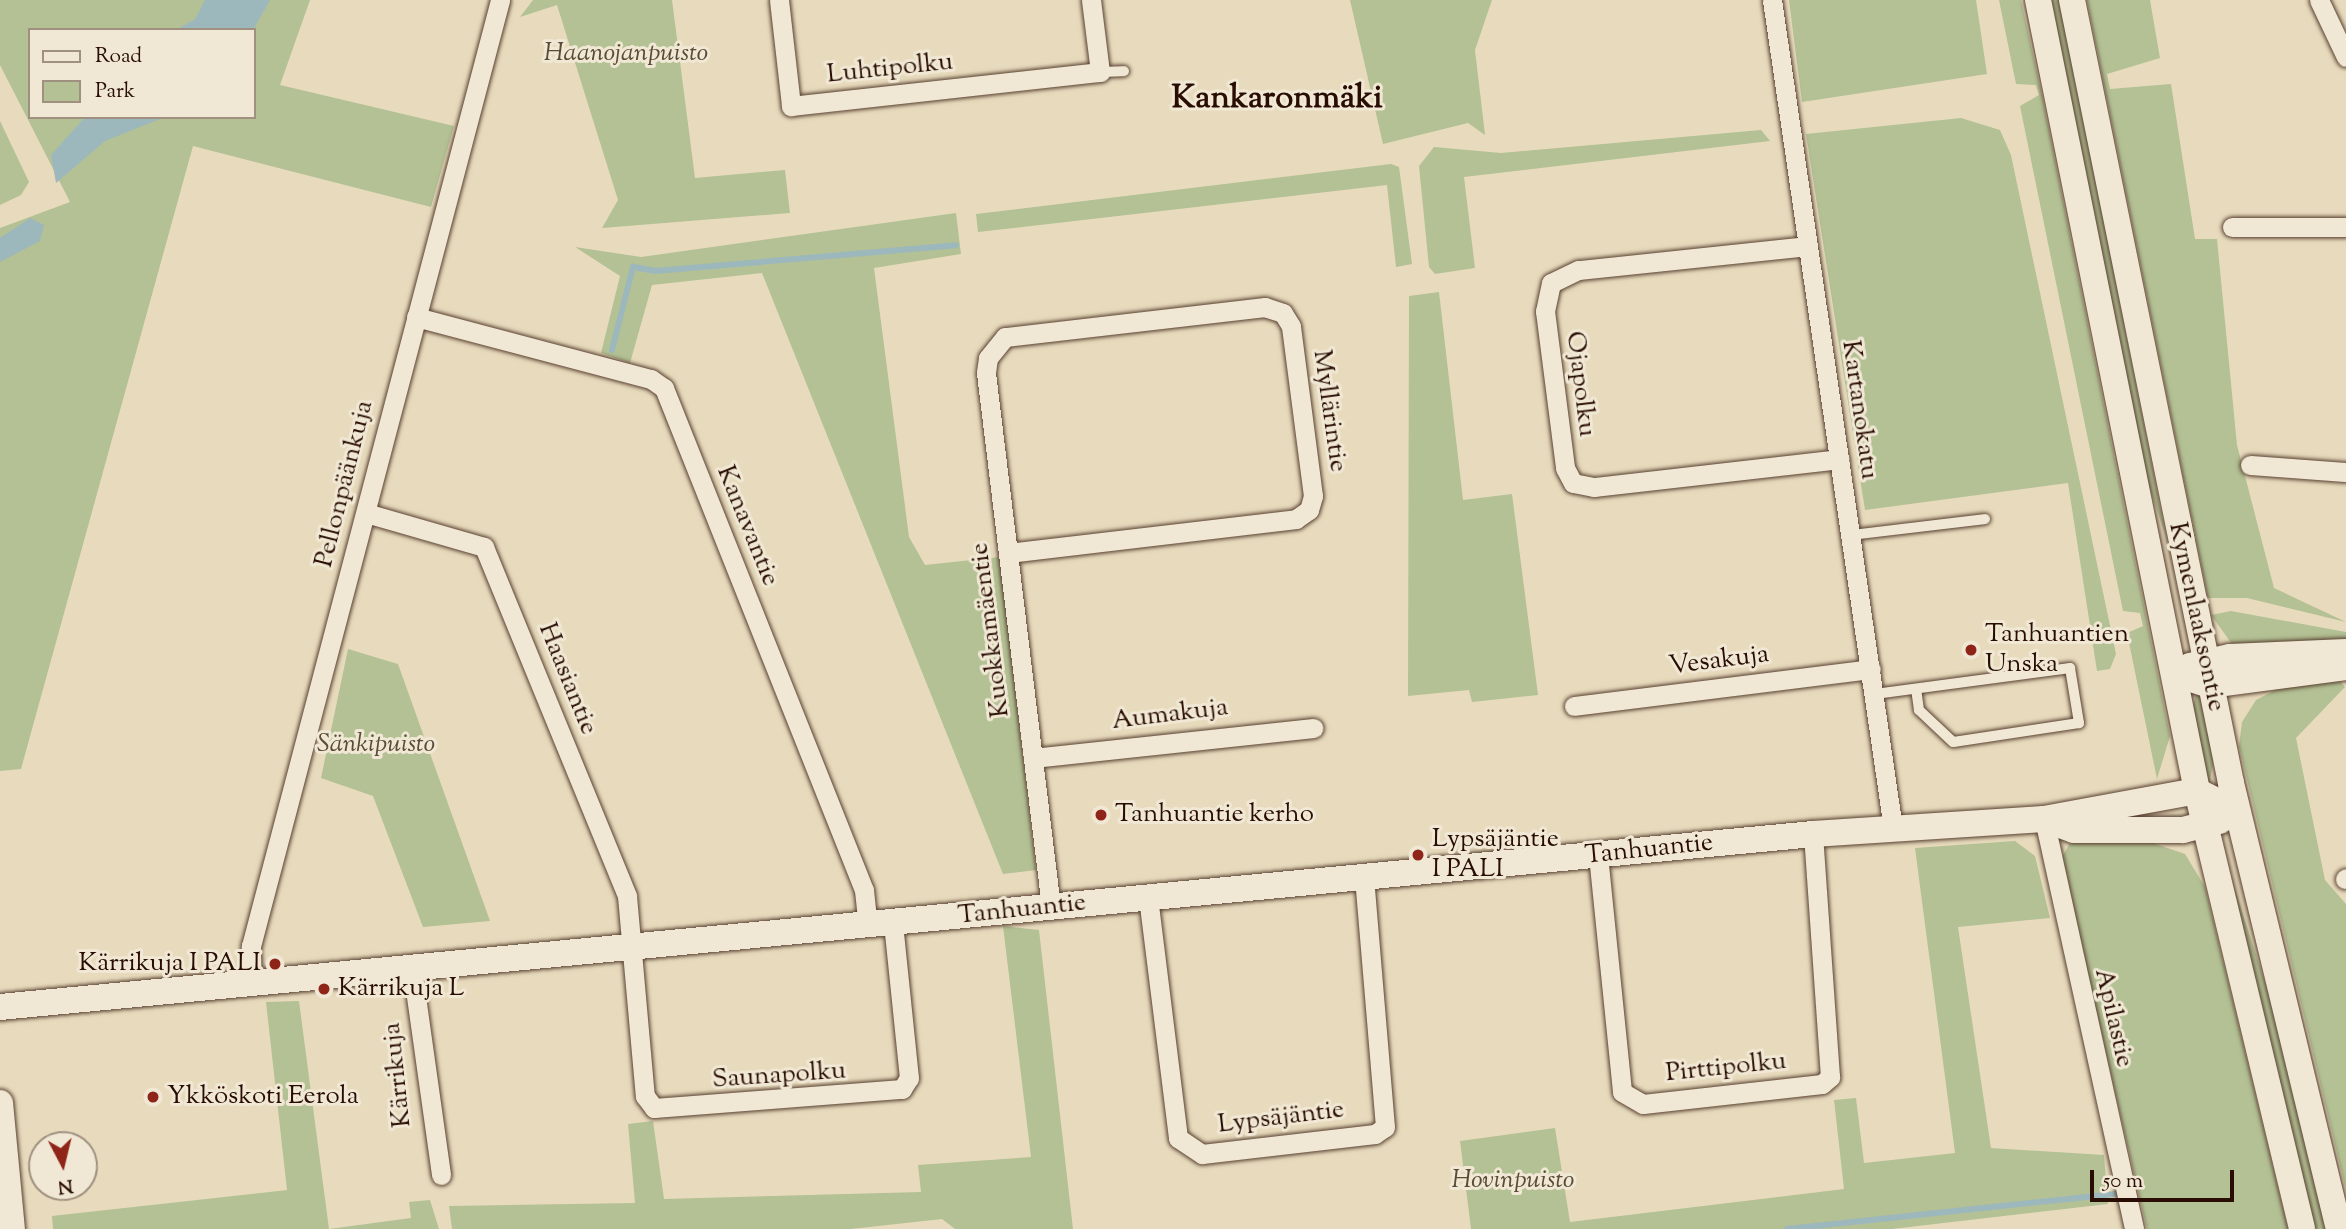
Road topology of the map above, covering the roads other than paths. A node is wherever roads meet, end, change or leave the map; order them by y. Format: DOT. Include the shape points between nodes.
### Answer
graph roads {
  1 [pos="500,0"];
  2 [pos="779,0"];
  3 [pos="1091,0"];
  4 [pos="1772,0"];
  5 [pos="2038,0"];
  6 [pos="2072,0"];
  7 [pos="2319,0"];
  8 [pos="2346,57"];
  9 [pos="1124,71"];
  10 [pos="1100,72"];
  11 [pos="2232,227"];
  12 [pos="2346,227"];
  13 [pos="1808,246"];
  14 [pos="416,317"];
  15 [pos="992,347"];
  16 [pos="1839,459"];
  17 [pos="2250,465"];
  18 [pos="2346,472"];
  19 [pos="366,513"];
  20 [pos="1985,519"];
  21 [pos="1851,535"];
  22 [pos="1008,553"];
  23 [pos="2346,652"];
  24 [pos="2346,667"];
  25 [pos="1871,669"];
  26 [pos="2207,672"];
  27 [pos="2173,674"];
  28 [pos="1916,689"];
  29 [pos="1875,694"];
  30 [pos="1574,706"];
  31 [pos="1313,728"];
  32 [pos="1033,758"];
  33 [pos="2197,792"];
  34 [pos="2237,811"];
  35 [pos="2043,819"];
  36 [pos="1893,828"];
  37 [pos="2206,828"];
  38 [pos="1813,834"];
  39 [pos="1598,855"];
  40 [pos="1364,878"];
  41 [pos="1148,897"];
  42 [pos="1051,907"];
  43 [pos="881,924"];
  44 [pos="632,949"];
  45 [pos="412,968"];
  46 [pos="252,984"];
  47 [pos="0,1007"];
  48 [pos="0,1103"];
  49 [pos="441,1175"];
  50 [pos="12,1229"];
  51 [pos="2134,1229"];
  52 [pos="2302,1229"];
  53 [pos="2339,1229"];
  1 -- 14 [label="street, Pellonpäänkuja"];
  2 -- 10 [label="street, Luhtipolku" via="791,106"];
  3 -- 10 [label="street"];
  4 -- 13 [label="street, Kartanokatu"];
  5 -- 27 [label="street, Kymenlaaksontie"];
  6 -- 26 [label="street, Kymenlaaksontie"];
  7 -- 8 [label="street"];
  9 -- 10 [label="lane"];
  11 -- 12 [label="street"];
  13 -- 16 [label="street, Kartanokatu"];
  13 -- 16 [label="street, Ojapolku" via="1578,270 1551,283 1545,311 1564,468 1573,483 1594,487"];
  14 -- 19 [label="street, Pellonpäänkuja"];
  14 -- 43 [label="street, Kanavantie" via="651,379 664,388"];
  15 -- 22 [label="street, Kuokkamäentie" via="986,373"];
  15 -- 22 [label="street, Myllärintie" via="1005,337 1265,307 1283,313 1291,326 1313,496 1309,510 1296,519"];
  16 -- 21 [label="street, Kartanokatu"];
  17 -- 18 [label="street"];
  19 -- 44 [label="street, Haasiantie" via="484,547 626,896"];
  19 -- 46 [label="street, Pellonpäänkuja" via="251,946"];
  20 -- 21 [label="lane"];
  21 -- 25 [label="street, Kartanokatu"];
  22 -- 32 [label="street, Kuokkamäentie"];
  23 -- 26 [label="street"];
  24 -- 26 [label="street"];
  25 -- 29 [label="street, Kartanokatu"];
  25 -- 30 [label="street, Vesakuja"];
  26 -- 27 [label="street"];
  26 -- 34 [label="street, Kymenlaaksontie"];
  27 -- 33 [label="street, Kymenlaaksontie"];
  28 -- 28 [label="lane" via="2070,668 2078,723 1953,742 1919,710"];
  28 -- 29 [label="lane"];
  29 -- 36 [label="street, Kartanokatu"];
  31 -- 32 [label="street, Aumakuja"];
  32 -- 42 [label="street, Kuokkamäentie"];
  33 -- 34 [label="street"];
  33 -- 35 [label="street, Tanhuantie"];
  33 -- 37 [label="street, Kymenlaaksontie"];
  34 -- 37 [label="street, Tanhuantie"];
  34 -- 53 [label="street, Kymenlaaksontie"];
  35 -- 36 [label="street, Tanhuantie"];
  35 -- 37 [label="street, Tanhuantie" via="2074,830"];
  35 -- 51 [label="street, Apilastie"];
  36 -- 38 [label="street, Tanhuantie"];
  37 -- 52 [label="street, Kymenlaaksontie"];
  38 -- 39 [label="street, Tanhuantie"];
  38 -- 39 [label="street, Pirttipolku" via="1830,1077 1822,1084 1643,1104 1622,1092"];
  39 -- 40 [label="street, Tanhuantie"];
  40 -- 41 [label="street, Tanhuantie"];
  40 -- 41 [label="street, Lypsäjäntie" via="1385,1127 1375,1134 1202,1154 1178,1138"];
  41 -- 42 [label="street, Tanhuantie"];
  42 -- 43 [label="street, Tanhuantie"];
  43 -- 44 [label="street, Tanhuantie"];
  43 -- 44 [label="street, Saunapolku" via="909,1078 889,1095 654,1108 645,1096"];
  44 -- 45 [label="street, Tanhuantie"];
  45 -- 46 [label="street, Tanhuantie"];
  45 -- 49 [label="street, Kärrikuja"];
  46 -- 47 [label="street, Tanhuantie"];
  48 -- 50 [label="street"];
}
